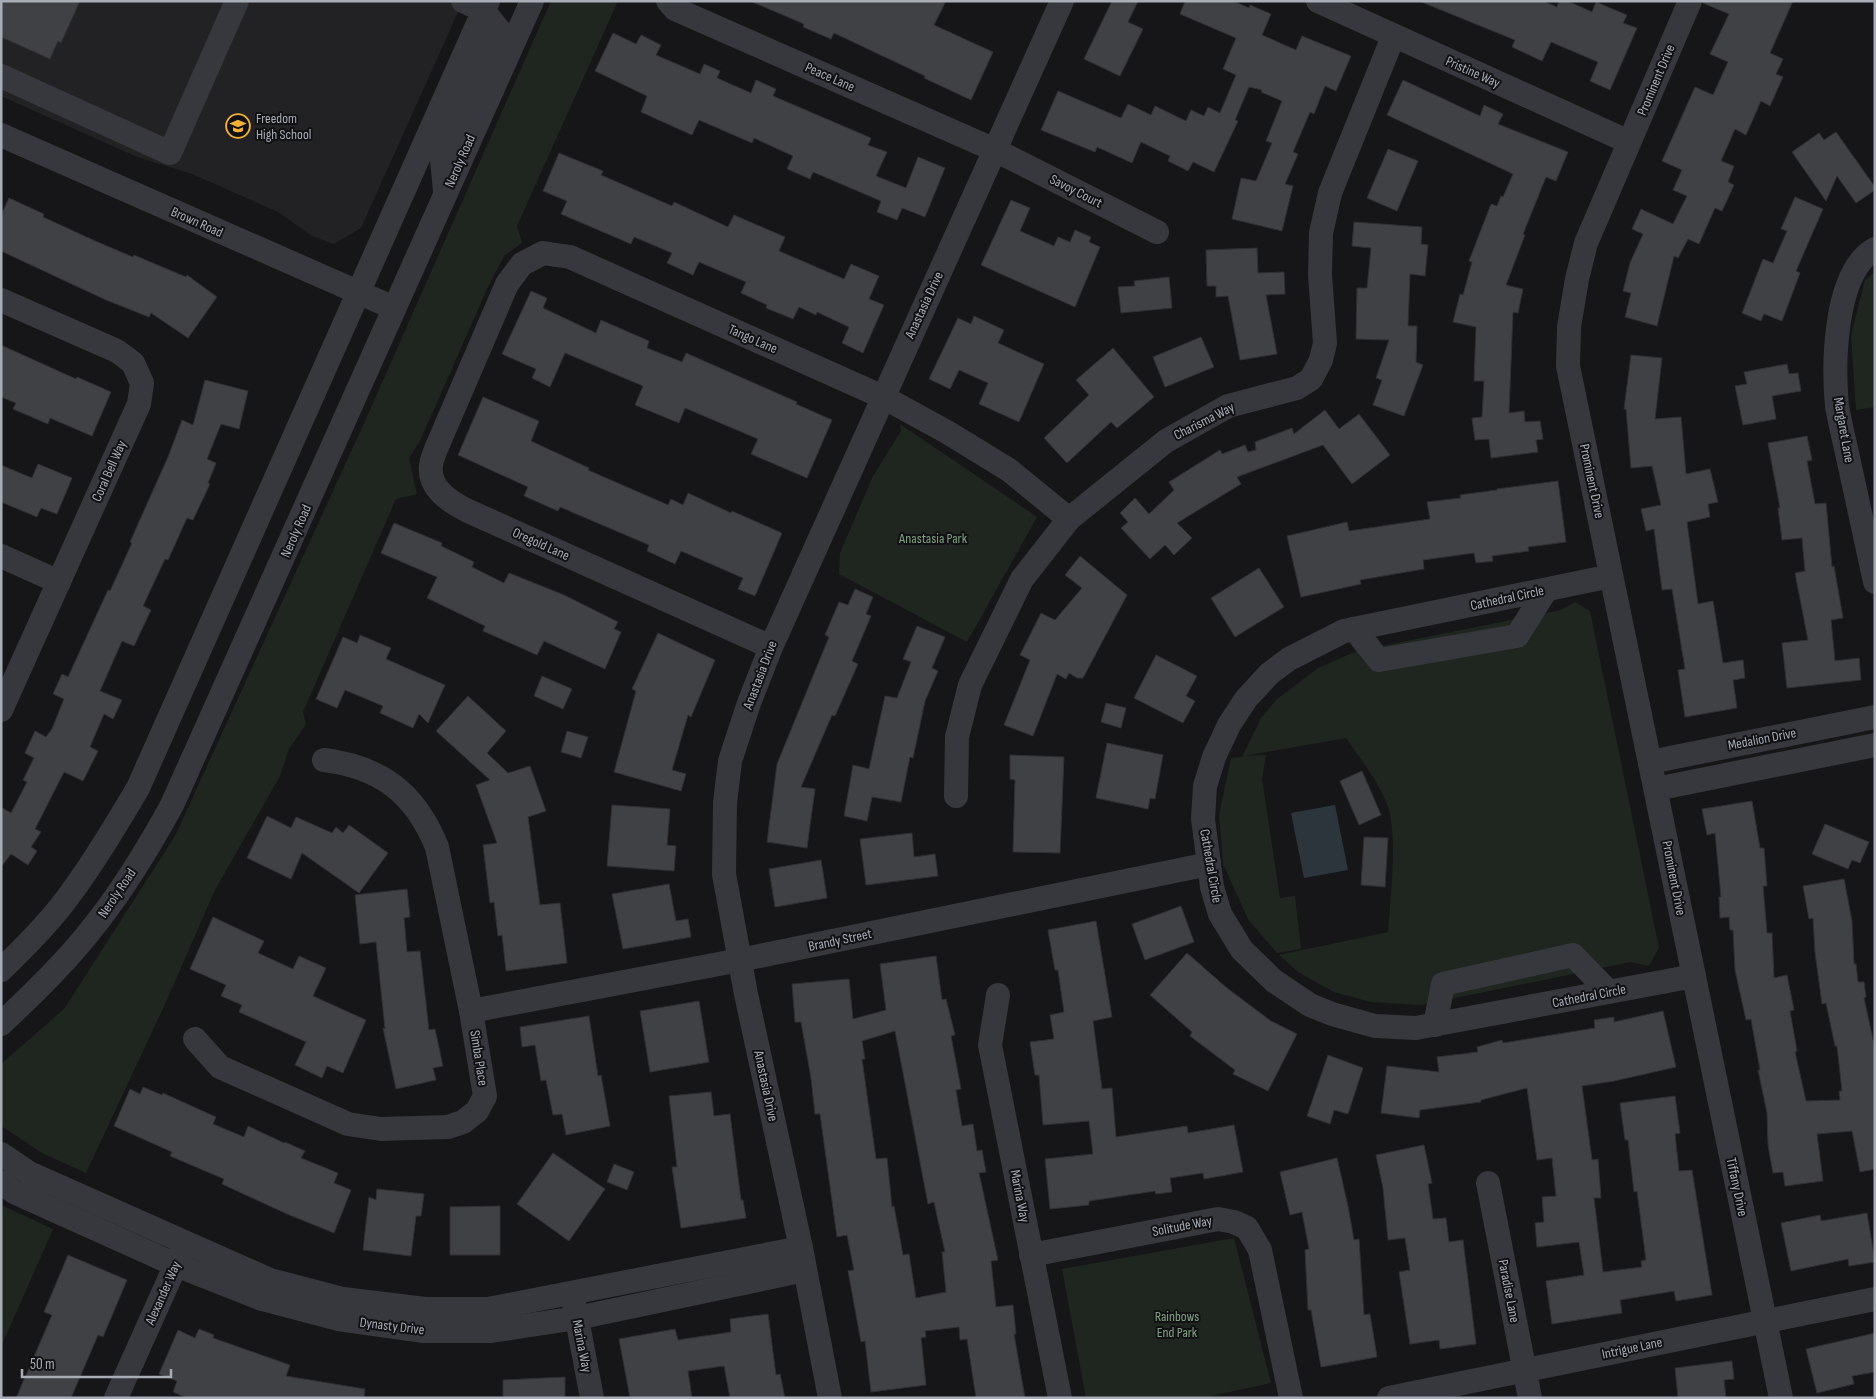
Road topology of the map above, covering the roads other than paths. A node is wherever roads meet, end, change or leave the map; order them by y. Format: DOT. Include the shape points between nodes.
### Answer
graph roads {
  1 [pos="237,1"];
  2 [pos="532,1"];
  3 [pos="668,1"];
  4 [pos="1062,1"];
  5 [pos="1318,1"];
  6 [pos="1690,1"];
  7 [pos="478,4"];
  8 [pos="1393,37"];
  9 [pos="1,76"];
  10 [pos="1,135"];
  11 [pos="1629,142"];
  12 [pos="996,150"];
  13 [pos="446,193"];
  14 [pos="1157,232"];
  15 [pos="1871,251"];
  16 [pos="357,293"];
  17 [pos="1,300"];
  18 [pos="394,308"];
  19 [pos="472,365"];
  20 [pos="883,397"];
  21 [pos="1069,519"];
  22 [pos="1,556"];
  23 [pos="1611,576"];
  24 [pos="59,582"];
  25 [pos="1875,582"];
  26 [pos="1546,590"];
  27 [pos="1354,629"];
  28 [pos="771,647"];
  29 [pos="1,710"];
  30 [pos="1875,717"];
  31 [pos="1875,745"];
  32 [pos="324,760"];
  33 [pos="1650,762"];
  34 [pos="1656,789"];
  35 [pos="956,796"];
  36 [pos="1209,864"];
  37 [pos="740,960"];
  38 [pos="1,970"];
  39 [pos="1694,976"];
  40 [pos="1608,992"];
  41 [pos="998,994"];
  42 [pos="471,1011"];
  43 [pos="1,1024"];
  44 [pos="1435,1025"];
  45 [pos="195,1039"];
  46 [pos="1,1154"];
  47 [pos="1,1182"];
  48 [pos="1488,1183"];
  49 [pos="186,1242"];
  50 [pos="1031,1255"];
  51 [pos="803,1259"];
  52 [pos="176,1265"];
  53 [pos="572,1294"];
  54 [pos="1875,1298"];
  55 [pos="577,1318"];
  56 [pos="1765,1320"];
  57 [pos="1524,1370"];
  58 [pos="116,1398"];
  59 [pos="592,1398"];
  60 [pos="830,1398"];
  61 [pos="1060,1398"];
  62 [pos="1291,1398"];
  63 [pos="1389,1398"];
  64 [pos="1530,1398"];
  65 [pos="1781,1398"];
  1 -- 9 [label="street" via="170,153"];
  2 -- 13 [label="street, Neroly Road"];
  3 -- 12 [label="street, Peace Lane" via="675,10"];
  4 -- 12 [label="street, Anastasia Drive"];
  5 -- 8 [label="street, Pristine Way"];
  6 -- 11 [label="street, Prominent Drive"];
  7 -- 13 [label="street" via="499,30 442,160"];
  7 -- 16 [label="street"];
  8 -- 11 [label="street, Pristine Way"];
  8 -- 21 [label="street, Charisma Way" via="1330,194 1322,233 1320,275 1325,343 1311,379 1297,388 1228,406 1166,441"];
  10 -- 16 [label="street, Brown Road"];
  11 -- 23 [label="street, Prominent Drive" via="1586,243 1569,327 1568,366"];
  12 -- 14 [label="street, Savoy Court"];
  12 -- 20 [label="street, Anastasia Drive"];
  13 -- 18 [label="street, Neroly Road"];
  15 -- 25 [label="street, Margaret Lane" via="1856,266 1847,285 1836,340 1837,406"];
  16 -- 18 [label="street, Brown Road"];
  16 -- 38 [label="street" via="138,788 113,832 68,898"];
  17 -- 24 [label="street, Coral Bell Way" via="117,351 133,363 142,383 139,404"];
  18 -- 43 [label="street, Neroly Road" via="172,806 99,921 48,980"];
  19 -- 20 [label="street, Tango Lane" via="507,284 522,264 543,253 570,257"];
  19 -- 28 [label="street, Oregold Lane" via="431,465 432,480 449,501"];
  20 -- 21 [label="street, Tango Lane" via="1009,470"];
  20 -- 28 [label="street, Anastasia Drive"];
  21 -- 35 [label="street, Charisma Way" via="1022,578 970,685 957,737"];
  22 -- 24 [label="street"];
  23 -- 26 [label="street, Cathedral Circle"];
  23 -- 33 [label="street, Prominent Drive"];
  24 -- 29 [label="street, Coral Bell Way"];
  26 -- 27 [label="street, Cathedral Circle"];
  26 -- 27 [label="street" via="1517,636 1379,660"];
  27 -- 36 [label="street, Cathedral Circle" via="1289,659 1269,674 1233,719 1214,757 1205,786 1203,819"];
  28 -- 37 [label="street, Anastasia Drive" via="730,761 725,803 724,874"];
  30 -- 33 [label="street, Medalion Drive"];
  31 -- 34 [label="street, Medalion Drive"];
  32 -- 42 [label="street, Simba Place" via="345,762 383,778 414,804 429,826 437,847"];
  33 -- 34 [label="street, Prominent Drive"];
  34 -- 39 [label="street, Prominent Drive"];
  36 -- 37 [label="street, Brandy Street"];
  36 -- 44 [label="street, Cathedral Circle" via="1220,914 1242,950 1274,981 1310,1005 1375,1026 1416,1028"];
  37 -- 42 [label="street, Brandy Street"];
  37 -- 51 [label="street, Anastasia Drive"];
  39 -- 40 [label="street, Cathedral Circle"];
  39 -- 56 [label="street, Tiffany Drive"];
  40 -- 44 [label="street, Cathedral Circle"];
  40 -- 44 [label="street" via="1573,955 1443,984"];
  41 -- 50 [label="street, Marina Way" via="990,1044"];
  42 -- 45 [label="street, Simba Place" via="486,1096 478,1111 463,1122 448,1127 381,1129 348,1124 220,1067"];
  46 -- 49 [label="street, Dynasty Drive" via="29,1173"];
  47 -- 52 [label="street, Dynasty Drive" via="14,1192"];
  48 -- 57 [label="street, Paradise Lane"];
  49 -- 52 [label="street, Alexander Way"];
  49 -- 53 [label="street, Dynasty Drive" via="270,1280 343,1299 425,1309 488,1309"];
  50 -- 61 [label="street, Marina Way"];
  50 -- 62 [label="street, Solitude Way" via="1218,1218 1247,1228 1260,1250"];
  51 -- 53 [label="street, Dynasty Drive"];
  51 -- 55 [label="street, Dynasty Drive"];
  51 -- 60 [label="street, Anastasia Drive"];
  52 -- 55 [label="street, Dynasty Drive" via="262,1299 338,1319 424,1331 490,1331"];
  52 -- 58 [label="street, Alexander Way"];
  53 -- 55 [label="street, Marina Way"];
  54 -- 56 [label="street, Intrigue Lane"];
  55 -- 59 [label="street, Marina Way"];
  56 -- 57 [label="street, Intrigue Lane"];
  56 -- 65 [label="street, Tiffany Drive"];
  57 -- 63 [label="street, Intrigue Lane"];
  57 -- 64 [label="street, Paradise Lane"];
}
